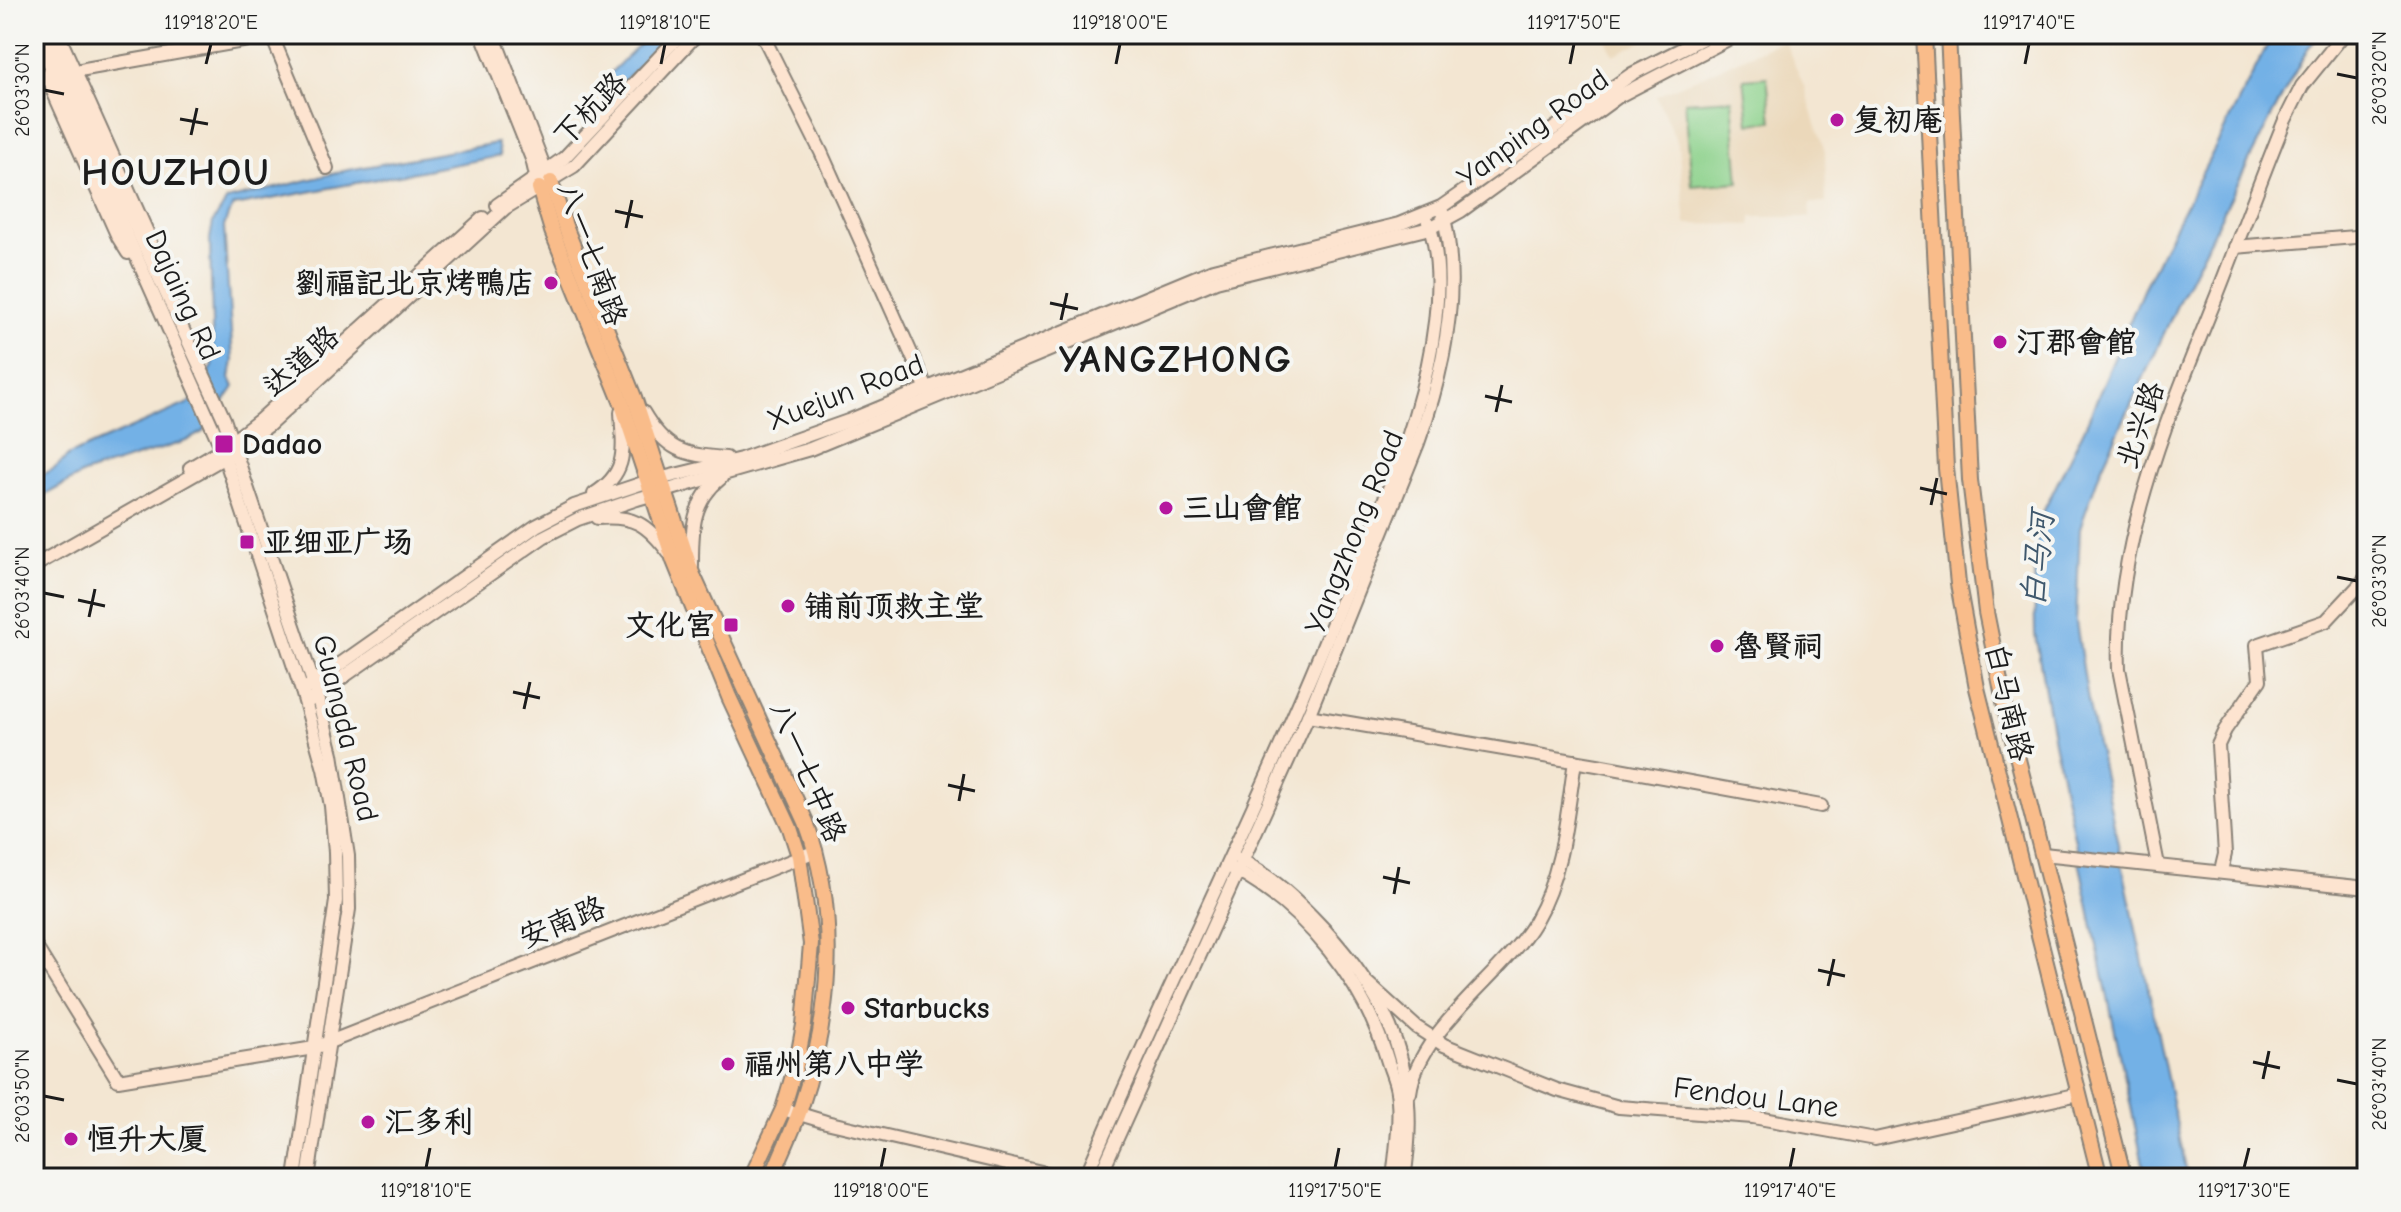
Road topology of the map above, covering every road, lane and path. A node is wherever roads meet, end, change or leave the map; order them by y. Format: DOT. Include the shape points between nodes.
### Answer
graph roads {
  1 [pos="34,34"];
  2 [pos="47,34"];
  3 [pos="58,34"];
  4 [pos="482,34"];
  5 [pos="493,34"];
  6 [pos="681,34"];
  7 [pos="697,34"];
  8 [pos="762,34"];
  9 [pos="1711,34"];
  10 [pos="1738,34"];
  11 [pos="1924,34"];
  12 [pos="1948,34"];
  13 [pos="2344,34"];
  14 [pos="271,35"];
  15 [pos="62,75"];
  16 [pos="34,82"];
  17 [pos="327,168"];
  18 [pos="543,180"];
  19 [pos="1441,207"];
  20 [pos="1425,215"];
  21 [pos="1445,222"];
  22 [pos="1430,228"];
  23 [pos="2367,236"];
  24 [pos="2235,247"];
  25 [pos="156,285"];
  26 [pos="927,389"];
  27 [pos="627,399"];
  28 [pos="229,450"];
  29 [pos="741,459"];
  30 [pos="725,474"];
  31 [pos="655,486"];
  32 [pos="574,506"];
  33 [pos="578,519"];
  34 [pos="34,557"];
  35 [pos="674,561"];
  36 [pos="34,566"];
  37 [pos="692,573"];
  38 [pos="2367,577"];
  39 [pos="310,693"];
  40 [pos="1308,716"];
  41 [pos="1575,761"];
  42 [pos="1821,806"];
  43 [pos="816,851"];
  44 [pos="2043,854"];
  45 [pos="799,856"];
  46 [pos="1235,864"];
  47 [pos="2158,865"];
  48 [pos="2221,871"];
  49 [pos="2367,888"];
  50 [pos="34,944"];
  51 [pos="1365,981"];
  52 [pos="1434,1040"];
  53 [pos="329,1043"];
  54 [pos="314,1048"];
  55 [pos="2079,1094"];
  56 [pos="1410,1102"];
  57 [pos="781,1114"];
  58 [pos="797,1119"];
  59 [pos="295,1178"];
  60 [pos="308,1178"];
  61 [pos="751,1178"];
  62 [pos="772,1178"];
  63 [pos="1035,1178"];
  64 [pos="1067,1178"];
  65 [pos="1085,1178"];
  66 [pos="1099,1178"];
  67 [pos="1393,1178"];
  68 [pos="1404,1178"];
  69 [pos="2100,1178"];
  70 [pos="2124,1178"];
  1 -- 15 [label="main road" via="47,62"];
  2 -- 15 [label="main road"];
  3 -- 15 [label="main road"];
  4 -- 18 [label="main road, 八一七南路"];
  5 -- 18 [label="main road, 八一七南路"];
  6 -- 18 [label="main road, 下杭路"];
  7 -- 18 [label="main road, 下杭路" via="574,166"];
  8 -- 26 [label="main road"];
  9 -- 19 [label="main road, Yanping Road" via="1632,74"];
  10 -- 21 [label="main road, Yanping Road" via="1619,96"];
  11 -- 55 [label="main road, 白马南路" via="1946,468 1958,584 1977,688"];
  12 -- 44 [label="main road" via="1974,524 1996,667"];
  13 -- 24 [label="main road, 北兴路" via="2296,96"];
  14 -- 15 [label="main road"];
  14 -- 17 [label="main road"];
  15 -- 16 [label="main road"];
  15 -- 25 [label="main road"];
  15 -- 25 [label="main road" via="53,91 118,237"];
  18 -- 27 [label="main road, 八一七南路" via="565,226"];
  18 -- 28 [label="main road, 达道路" via="505,208 268,426"];
  19 -- 20 [label="main road, Xuejun Road"];
  19 -- 21 [label="main road, Yangzhong Road"];
  20 -- 22 [label="main road, Yangzhong Road"];
  20 -- 26 [label="main road, Xuejun Road" via="1213,270"];
  21 -- 22 [label="main road, Xuejun Road"];
  21 -- 40 [label="main road, Yangzhong Road" via="1448,317 1430,407"];
  22 -- 30 [label="main road, Xuejun Road" via="1216,281 810,449"];
  22 -- 46 [label="main road, Yangzhong Road" via="1436,309 1414,420"];
  23 -- 24 [label="main road"];
  24 -- 47 [label="main road, 北兴路" via="2159,440 2125,589 2118,651 2121,684"];
  25 -- 28 [label="main road, Dajaing Rd" via="211,421"];
  25 -- 28 [label="main road, Dajaing Rd" via="206,377"];
  26 -- 29 [label="main road, Xuejun Road"];
  27 -- 29 [label="main road" via="674,449"];
  27 -- 31 [label="main road, 八一七南路"];
  27 -- 32 [label="main road" via="618,472 610,484"];
  28 -- 34 [label="main road, 达道路"];
  28 -- 36 [label="main road, 达道路"];
  28 -- 39 [label="main road, Guangda Road"];
  29 -- 31 [label="main road, Xuejun Road"];
  30 -- 31 [label="main road, Xuejun Road"];
  30 -- 37 [label="main road" via="698,505"];
  31 -- 32 [label="main road, Xuejun Road"];
  31 -- 33 [label="main road, Xuejun Road"];
  31 -- 35 [label="main road, 八一七中路"];
  31 -- 37 [label="main road, 八一七中路"];
  32 -- 39 [label="main road, Xuejun Road" via="536,526"];
  33 -- 35 [label="main road" via="618,516 638,522"];
  33 -- 39 [label="main road, Xuejun Road"];
  35 -- 45 [label="main road, 八一七中路"];
  37 -- 43 [label="main road, 八一七中路"];
  38 -- 48 [label="main road" via="2326,621 2257,645 2260,680 2218,745 2225,854"];
  39 -- 53 [label="main road, Guangda Road" via="332,754 350,887"];
  39 -- 54 [label="main road, Guangda Road" via="336,860 334,924"];
  40 -- 41 [label="main road"];
  40 -- 46 [label="main road, Yangzhong Road"];
  41 -- 42 [label="main road"];
  41 -- 52 [label="main road" via="1559,856 1542,909 1517,947"];
  43 -- 45 [label="main road, 安南路"];
  43 -- 58 [label="main road, 八一七中路" via="825,899 826,987 817,1050"];
  44 -- 47 [label="main road"];
  44 -- 70 [label="main road"];
  45 -- 53 [label="main road, 安南路"];
  45 -- 57 [label="main road, 八一七中路" via="810,966 802,1040"];
  46 -- 51 [label="main road" via="1280,885 1297,900"];
  46 -- 65 [label="main road" via="1130,1072"];
  46 -- 66 [label="main road"];
  46 -- 67 [label="main road" via="1296,915 1337,962 1371,1016 1397,1092"];
  47 -- 48 [label="main road"];
  48 -- 49 [label="main road"];
  50 -- 54 [label="main road, 安南路" via="118,1080"];
  51 -- 52 [label="main road, Fendou Lane"];
  51 -- 56 [label="main road" via="1397,1043"];
  52 -- 55 [label="main road, Fendou Lane" via="1606,1105 1762,1119 1869,1139"];
  52 -- 56 [label="main road" via="1413,1078"];
  53 -- 54 [label="main road, 安南路"];
  53 -- 60 [label="main road, Guangda Road"];
  54 -- 59 [label="main road, Guangda Road"];
  55 -- 69 [label="main road, 白马南路"];
  56 -- 68 [label="main road"];
  57 -- 58 [label="main road"];
  57 -- 61 [label="main road, 八一七中路"];
  58 -- 62 [label="main road, 八一七中路"];
  58 -- 63 [label="main road"];
  58 -- 64 [label="main road"];
}
